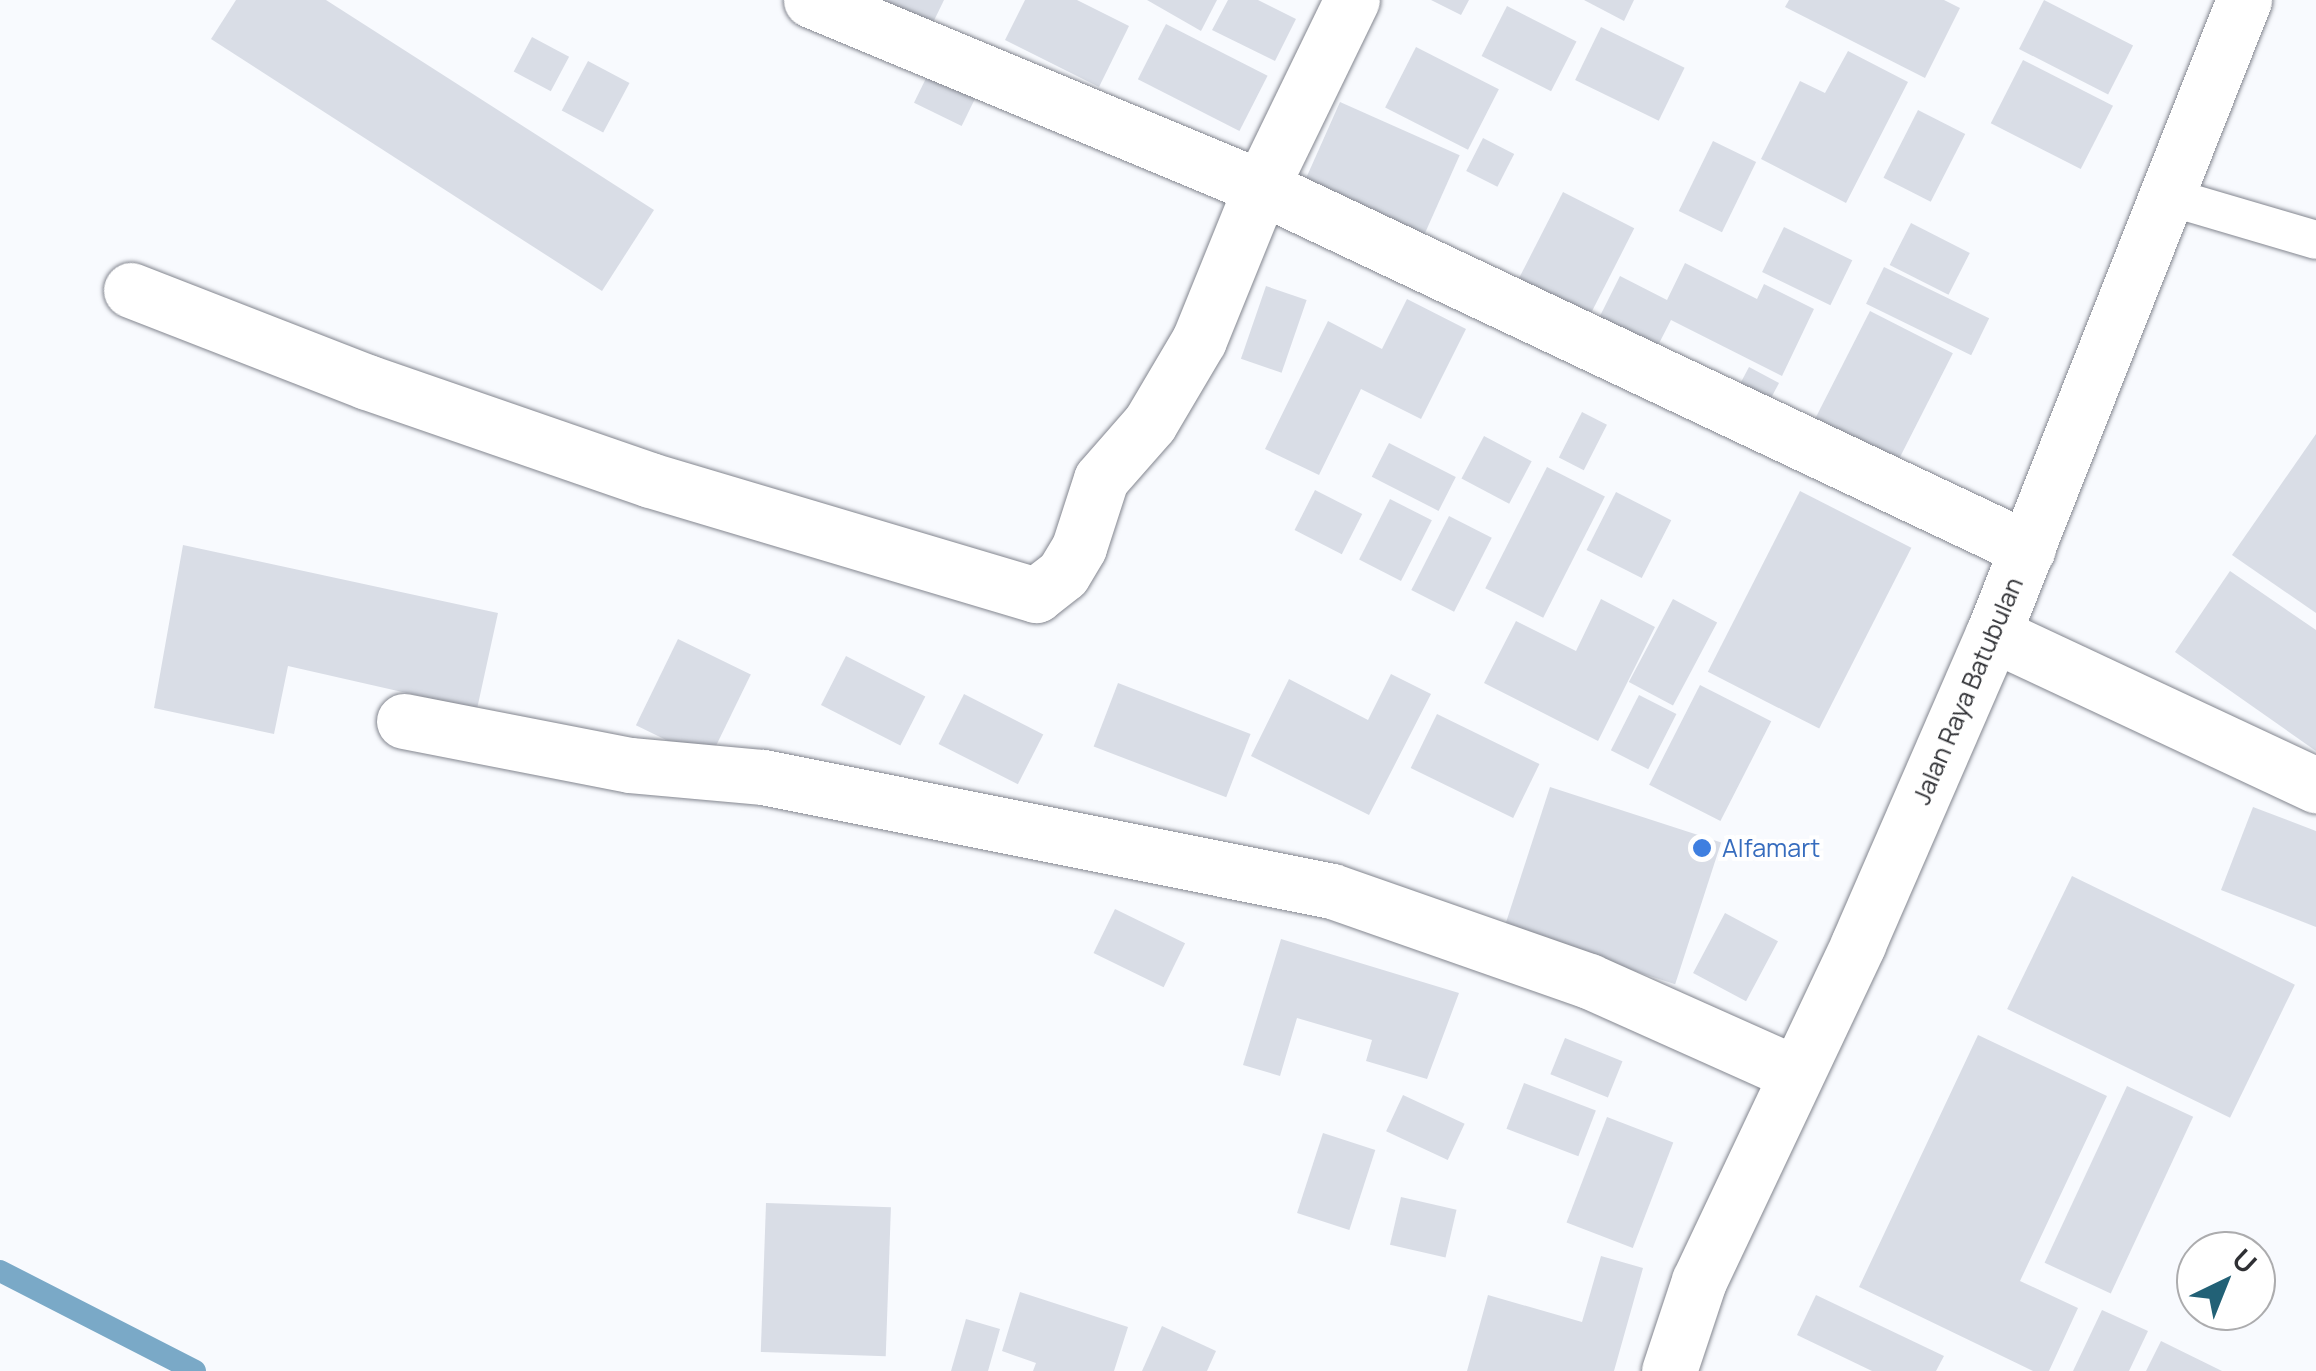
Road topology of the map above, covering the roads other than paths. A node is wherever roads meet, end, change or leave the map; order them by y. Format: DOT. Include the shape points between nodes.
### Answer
graph roads {
  1 [pos="811,0"];
  2 [pos="1352,0"];
  3 [pos="2244,0"];
  4 [pos="1262,187"];
  5 [pos="2170,197"];
  6 [pos="2316,240"];
  7 [pos="131,290"];
  8 [pos="2028,549"];
  9 [pos="1993,634"];
  10 [pos="404,721"];
  11 [pos="2316,784"];
  12 [pos="1792,1072"];
  13 [pos="1670,1371"];
  1 -- 4 [label="main road"];
  2 -- 4 [label="main road"];
  3 -- 5 [label="main road, Jalan Raya Batubulan"];
  4 -- 7 [label="main road" via="1199,340 1150,424 1101,479 1079,548 1062,574 1036,595 650,480 367,382"];
  4 -- 8 [label="main road"];
  5 -- 6 [label="lane"];
  5 -- 8 [label="main road, Jalan Raya Batubulan"];
  8 -- 9 [label="main road, Jalan Raya Batubulan"];
  9 -- 11 [label="main road"];
  9 -- 12 [label="main road, Jalan Raya Batubulan" via="1858,944"];
  10 -- 12 [label="main road" via="630,766 763,777 1332,891 1589,981"];
  12 -- 13 [label="main road, Jalan Raya Batubulan" via="1698,1282"];
}
